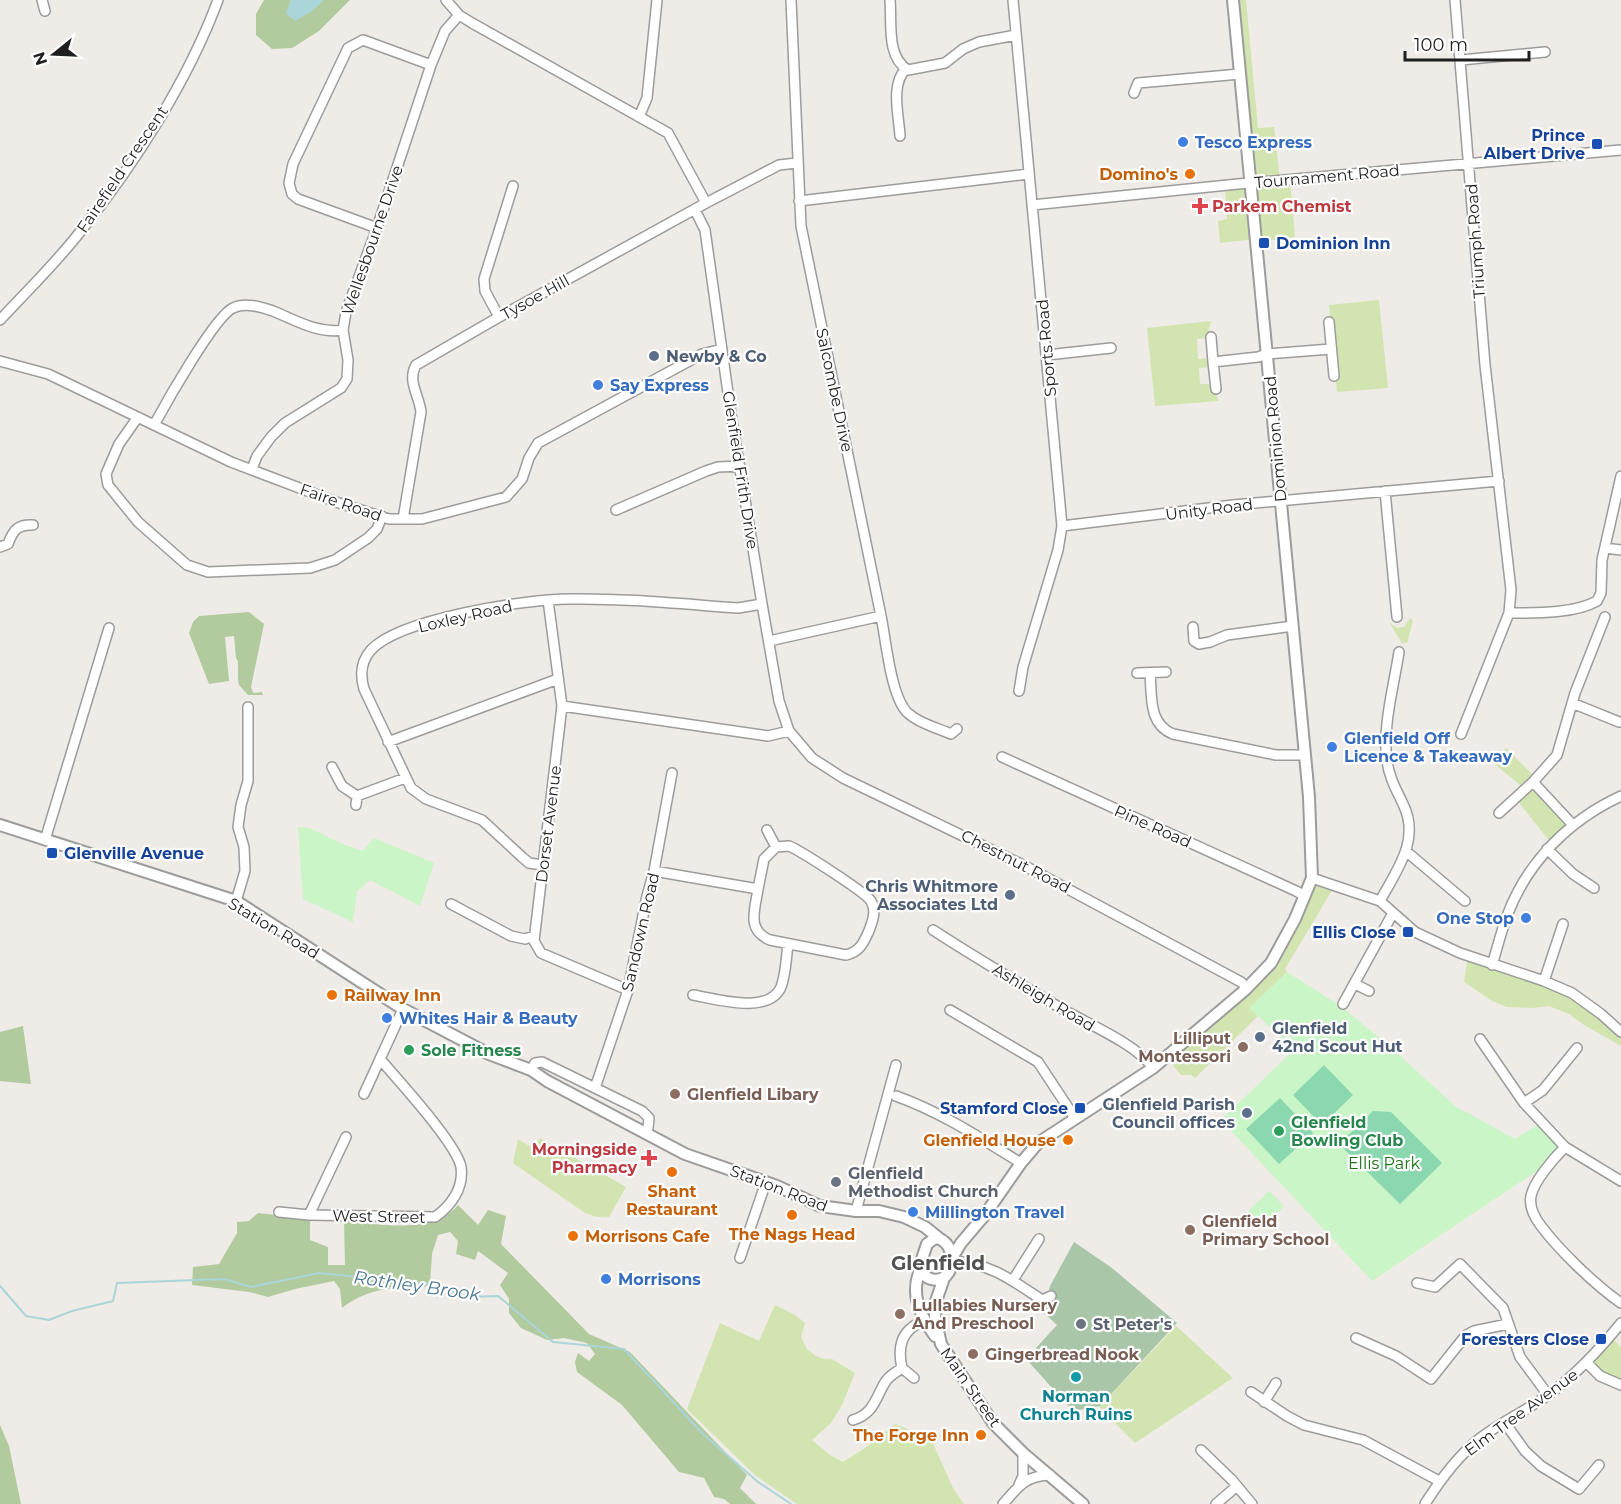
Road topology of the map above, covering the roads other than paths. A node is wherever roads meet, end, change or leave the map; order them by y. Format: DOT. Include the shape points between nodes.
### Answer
graph roads {
  1 [pos="42,0"];
  2 [pos="218,0"];
  3 [pos="446,0"];
  4 [pos="657,0"];
  5 [pos="791,0"];
  6 [pos="890,0"];
  7 [pos="1013,0"];
  8 [pos="1233,0"];
  9 [pos="1455,0"];
  10 [pos="45,10"];
  11 [pos="459,15"];
  12 [pos="1016,35"];
  13 [pos="1545,52"];
  14 [pos="1461,60"];
  15 [pos="431,65"];
  16 [pos="906,69"];
  17 [pos="1240,74"];
  18 [pos="1134,93"];
  19 [pos="639,117"];
  20 [pos="900,136"];
  21 [pos="1621,150"];
  22 [pos="797,163"];
  23 [pos="1469,163"];
  24 [pos="1029,174"];
  25 [pos="1250,184"];
  26 [pos="513,186"];
  27 [pos="799,201"];
  28 [pos="706,203"];
  29 [pos="1032,205"];
  30 [pos="695,210"];
  31 [pos="377,228"];
  32 [pos="499,317"];
  33 [pos="0,320"];
  34 [pos="1329,322"];
  35 [pos="342,330"];
  36 [pos="1211,337"];
  37 [pos="1111,348"];
  38 [pos="1331,349"];
  39 [pos="722,350"];
  40 [pos="1267,354"];
  41 [pos="1047,356"];
  42 [pos="0,361"];
  43 [pos="1213,362"];
  44 [pos="1334,376"];
  45 [pos="1216,389"];
  46 [pos="138,417"];
  47 [pos="154,425"];
  48 [pos="740,466"];
  49 [pos="252,469"];
  50 [pos="1621,476"];
  51 [pos="1499,481"];
  52 [pos="1385,491"];
  53 [pos="1281,501"];
  54 [pos="616,510"];
  55 [pos="382,516"];
  56 [pos="403,519"];
  57 [pos="33,525"];
  58 [pos="1062,526"];
  59 [pos="0,547"];
  60 [pos="1605,548"];
  61 [pos="1621,550"];
  62 [pos="548,600"];
  63 [pos="762,604"];
  64 [pos="1509,613"];
  65 [pos="881,616"];
  66 [pos="1397,617"];
  67 [pos="1605,617"];
  68 [pos="1293,626"];
  69 [pos="1193,627"];
  70 [pos="109,628"];
  71 [pos="769,641"];
  72 [pos="1399,652"];
  73 [pos="1166,672"];
  74 [pos="1137,673"];
  75 [pos="1150,674"];
  76 [pos="558,679"];
  77 [pos="1019,691"];
  78 [pos="1572,703"];
  79 [pos="562,706"];
  80 [pos="248,707"];
  81 [pos="1620,722"];
  82 [pos="957,729"];
  83 [pos="789,730"];
  84 [pos="1461,734"];
  85 [pos="388,742"];
  86 [pos="1305,755"];
  87 [pos="1002,757"];
  88 [pos="332,767"];
  89 [pos="672,773"];
  90 [pos="405,778"];
  91 [pos="1533,783"];
  92 [pos="1621,796"];
  93 [pos="1499,813"];
  94 [pos="0,825"];
  95 [pos="1573,825"];
  96 [pos="767,828"];
  97 [pos="45,840"];
  98 [pos="776,847"];
  99 [pos="1547,849"];
  100 [pos="1407,852"];
  101 [pos="542,865"];
  102 [pos="654,871"];
  103 [pos="1312,878"];
  104 [pos="1594,888"];
  105 [pos="758,889"];
  106 [pos="1305,897"];
  107 [pos="236,901"];
  108 [pos="1380,901"];
  109 [pos="1465,901"];
  110 [pos="451,904"];
  111 [pos="1394,913"];
  112 [pos="1558,929"];
  113 [pos="933,930"];
  114 [pos="534,936"];
  115 [pos="788,945"];
  116 [pos="1492,965"];
  117 [pos="1544,981"];
  118 [pos="1355,984"];
  119 [pos="1247,988"];
  120 [pos="628,990"];
  121 [pos="1369,991"];
  122 [pos="693,995"];
  123 [pos="1343,1004"];
  124 [pos="403,1009"];
  125 [pos="950,1010"];
  126 [pos="1621,1032"];
  127 [pos="1480,1039"];
  128 [pos="1577,1048"];
  129 [pos="380,1059"];
  130 [pos="896,1065"];
  131 [pos="1153,1068"];
  132 [pos="531,1070"];
  133 [pos="595,1088"];
  134 [pos="364,1094"];
  135 [pos="896,1096"];
  136 [pos="1524,1103"];
  137 [pos="1075,1118"];
  138 [pos="645,1133"];
  139 [pos="346,1137"];
  140 [pos="1565,1147"];
  141 [pos="1021,1163"];
  142 [pos="1621,1181"];
  143 [pos="766,1182"];
  144 [pos="856,1211"];
  145 [pos="279,1212"];
  146 [pos="309,1215"];
  147 [pos="918,1224"];
  148 [pos="966,1236"];
  149 [pos="941,1239"];
  150 [pos="1039,1239"];
  151 [pos="927,1244"];
  152 [pos="740,1258"];
  153 [pos="952,1260"];
  154 [pos="921,1268"];
  155 [pos="944,1278"];
  156 [pos="1013,1280"];
  157 [pos="1417,1283"];
  158 [pos="1051,1296"];
  159 [pos="936,1301"];
  160 [pos="1621,1303"];
  161 [pos="924,1321"];
  162 [pos="1621,1323"];
  163 [pos="1508,1324"];
  164 [pos="1356,1338"];
  165 [pos="940,1344"];
  166 [pos="1587,1363"];
  167 [pos="902,1368"];
  168 [pos="914,1378"];
  169 [pos="1276,1383"];
  170 [pos="1621,1384"];
  171 [pos="1251,1392"];
  172 [pos="1548,1395"];
  173 [pos="1264,1402"];
  174 [pos="853,1420"];
  175 [pos="1505,1423"];
  176 [pos="1201,1450"];
  177 [pos="1023,1453"];
  178 [pos="1599,1465"];
  179 [pos="1050,1475"];
  180 [pos="1439,1480"];
  181 [pos="1019,1486"];
  182 [pos="1237,1486"];
  183 [pos="1004,1504"];
  184 [pos="1083,1504"];
  185 [pos="1216,1504"];
  186 [pos="1252,1504"];
  187 [pos="1425,1504"];
  1 -- 10 [label="street"];
  2 -- 33 [label="street, Fairefield Crescent" via="181,81 139,151 80,232"];
  3 -- 11 [label="street"];
  4 -- 19 [label="street" via="647,98"];
  5 -- 22 [label="street, Salcombe Drive"];
  6 -- 16 [label="street" via="895,56"];
  7 -- 12 [label="street, Sports Road"];
  8 -- 17 [label="street, Dominion Road"];
  9 -- 14 [label="street, Triumph Road"];
  11 -- 15 [label="street, Wellesbourne Drive" via="445,31"];
  11 -- 19 [label="street"];
  12 -- 16 [label="street" via="980,42 945,63"];
  12 -- 24 [label="street, Sports Road"];
  13 -- 14 [label="street"];
  14 -- 23 [label="street, Triumph Road"];
  15 -- 31 [label="street, Wellesbourne Drive"];
  15 -- 31 [label="street" via="363,40 348,48 293,164 289,183 298,199"];
  16 -- 20 [label="street" via="898,79"];
  17 -- 18 [label="street" via="1138,83"];
  17 -- 25 [label="street, Dominion Road"];
  19 -- 28 [label="street" via="668,133"];
  21 -- 23 [label="street, Tournament Road"];
  22 -- 27 [label="street, Salcombe Drive"];
  22 -- 28 [label="street, Tysoe Hill" via="779,165"];
  23 -- 25 [label="street, Tournament Road"];
  23 -- 51 [label="street, Triumph Road"];
  24 -- 27 [label="street"];
  24 -- 29 [label="street, Sports Road"];
  25 -- 29 [label="street, Tournament Road"];
  25 -- 40 [label="street, Dominion Road"];
  26 -- 32 [label="street" via="484,279 485,291"];
  27 -- 65 [label="street, Salcombe Drive"];
  28 -- 30 [label="street, Tysoe Hill"];
  29 -- 41 [label="street, Sports Road"];
  30 -- 32 [label="street, Tysoe Hill"];
  30 -- 39 [label="street, Glenfield Frith Drive" via="705,230"];
  31 -- 35 [label="street, Wellesbourne Drive"];
  32 -- 56 [label="street, Tysoe Hill" via="416,365 412,372 421,412"];
  34 -- 38 [label="street"];
  35 -- 47 [label="street" via="318,329 248,305 226,311"];
  35 -- 49 [label="street, Wellesbourne Drive" via="347,379 341,388 285,423 257,456"];
  36 -- 43 [label="street"];
  37 -- 41 [label="street"];
  38 -- 40 [label="street"];
  38 -- 44 [label="street"];
  39 -- 48 [label="street, Glenfield Frith Drive"];
  39 -- 56 [label="street, Faire Road" via="702,354 538,443 522,479 506,497 422,519"];
  40 -- 43 [label="street"];
  40 -- 53 [label="street, Dominion Road"];
  41 -- 58 [label="street, Sports Road"];
  42 -- 46 [label="street, Faire Road" via="48,374"];
  43 -- 45 [label="street"];
  46 -- 47 [label="street, Faire Road"];
  46 -- 55 [label="street" via="119,444 106,474 108,485 138,522 187,566 208,572 310,568 334,560 368,538 377,530"];
  47 -- 49 [label="street, Faire Road"];
  48 -- 54 [label="street" via="706,471"];
  48 -- 63 [label="street, Glenfield Frith Drive"];
  49 -- 55 [label="street, Faire Road"];
  50 -- 60 [label="street"];
  51 -- 52 [label="street, Unity Road"];
  51 -- 64 [label="street, Triumph Road" via="1511,590"];
  52 -- 53 [label="street, Unity Road"];
  52 -- 66 [label="street"];
  53 -- 58 [label="street, Unity Road"];
  53 -- 68 [label="street, Dominion Road"];
  55 -- 56 [label="street, Faire Road"];
  57 -- 59 [label="street" via="20,526 8,544"];
  58 -- 77 [label="street, Sports Road"];
  60 -- 61 [label="street"];
  60 -- 64 [label="street" via="1597,602 1541,613"];
  62 -- 63 [label="street, Loxley Road" via="738,608"];
  62 -- 76 [label="street, Dorset Avenue"];
  62 -- 85 [label="street, Loxley Road" via="448,617 417,626 375,646 364,660 362,680"];
  63 -- 71 [label="street, Glenfield Frith Drive"];
  64 -- 84 [label="street, Triumph Road"];
  65 -- 71 [label="street"];
  65 -- 82 [label="street, Salcombe Drive" via="902,707 914,718 951,734"];
  67 -- 78 [label="street"];
  68 -- 69 [label="street" via="1227,634 1199,644 1194,640"];
  68 -- 86 [label="street, Dominion Road"];
  70 -- 97 [label="street"];
  71 -- 83 [label="street, Glenfield Frith Drive" via="779,701"];
  72 -- 100 [label="street" via="1385,745 1393,786 1408,819"];
  73 -- 75 [label="street"];
  74 -- 75 [label="street"];
  75 -- 86 [label="street" via="1153,710 1163,730 1276,755"];
  76 -- 79 [label="street, Dorset Avenue"];
  76 -- 85 [label="street"];
  78 -- 81 [label="street"];
  78 -- 91 [label="street" via="1557,754"];
  79 -- 83 [label="street" via="768,736"];
  79 -- 101 [label="street, Dorset Avenue"];
  80 -- 107 [label="street" via="248,781 238,827 245,871"];
  83 -- 119 [label="street, Chestnut Road" via="812,758 843,778 1025,866"];
  85 -- 90 [label="street, Loxley Road"];
  86 -- 103 [label="street, Dominion Road"];
  87 -- 106 [label="street, Pine Road"];
  88 -- 90 [label="street" via="342,786 357,801"];
  89 -- 102 [label="street, Sandown Road"];
  90 -- 101 [label="street, Loxley Road" via="426,799 482,820 529,862"];
  91 -- 93 [label="street"];
  91 -- 95 [label="street"];
  92 -- 95 [label="street"];
  94 -- 97 [label="street, Station Road"];
  95 -- 99 [label="street"];
  96 -- 98 [label="street"];
  97 -- 107 [label="street, Station Road"];
  98 -- 105 [label="street" via="764,859"];
  98 -- 115 [label="street" via="795,848 865,895 873,908 873,921 854,953 837,955"];
  99 -- 104 [label="street"];
  99 -- 116 [label="street" via="1515,897"];
  100 -- 108 [label="street"];
  100 -- 109 [label="street"];
  101 -- 114 [label="street, Dorset Avenue"];
  102 -- 105 [label="street"];
  102 -- 120 [label="street, Sandown Road"];
  103 -- 106 [label="street"];
  103 -- 108 [label="street"];
  105 -- 115 [label="street" via="753,921 756,929 761,936"];
  106 -- 119 [label="street" via="1271,963"];
  107 -- 124 [label="street, Station Road"];
  108 -- 111 [label="street"];
  110 -- 114 [label="street" via="511,936"];
  111 -- 116 [label="street" via="1415,932"];
  111 -- 118 [label="street"];
  112 -- 117 [label="street"];
  113 -- 131 [label="street, Ashleigh Road" via="1133,1049"];
  114 -- 120 [label="street" via="541,953"];
  115 -- 122 [label="street" via="781,987 765,1001 753,1004"];
  116 -- 117 [label="street"];
  117 -- 126 [label="street" via="1572,993"];
  118 -- 121 [label="street"];
  118 -- 123 [label="street"];
  119 -- 131 [label="street"];
  120 -- 133 [label="street, Sandown Road"];
  124 -- 129 [label="street"];
  124 -- 132 [label="street, Station Road" via="489,1054"];
  125 -- 137 [label="street" via="1038,1062"];
  127 -- 136 [label="street"];
  128 -- 136 [label="street" via="1543,1090"];
  129 -- 134 [label="street"];
  129 -- 146 [label="street, West Street" via="456,1155 461,1166 454,1200 435,1217"];
  130 -- 144 [label="street"];
  131 -- 137 [label="street"];
  132 -- 133 [label="street, Station Road" via="535,1063 542,1062"];
  132 -- 138 [label="street, Station Road"];
  133 -- 138 [label="street, Station Road" via="647,1115"];
  135 -- 141 [label="street" via="946,1117"];
  136 -- 140 [label="street"];
  137 -- 141 [label="street" via="1038,1143"];
  138 -- 143 [label="street, Station Road" via="685,1155"];
  139 -- 146 [label="street, West Street"];
  140 -- 142 [label="street"];
  140 -- 160 [label="street" via="1549,1163 1531,1196 1533,1211 1540,1225 1575,1262"];
  141 -- 148 [label="street"];
  143 -- 144 [label="street, Station Road" via="820,1206"];
  143 -- 152 [label="street"];
  144 -- 147 [label="street, Station Road" via="879,1211"];
  145 -- 146 [label="street, West Street"];
  147 -- 149 [label="street, Station Road"];
  147 -- 151 [label="street"];
  148 -- 149 [label="street"];
  148 -- 153 [label="street"];
  149 -- 151 [label="street"];
  149 -- 153 [label="street" via="950,1249"];
  150 -- 156 [label="street"];
  151 -- 154 [label="street"];
  153 -- 155 [label="street"];
  153 -- 156 [label="street" via="990,1268"];
  154 -- 155 [label="street" via="929,1279"];
  154 -- 161 [label="street" via="915,1292"];
  155 -- 159 [label="street, Main Street"];
  156 -- 158 [label="street" via="1042,1300"];
  157 -- 163 [label="street" via="1435,1287 1460,1264 1503,1308"];
  159 -- 161 [label="street"];
  159 -- 165 [label="street, Main Street"];
  161 -- 165 [label="street"];
  161 -- 167 [label="street" via="914,1325 902,1340"];
  162 -- 166 [label="street, Elm Tree Avenue"];
  163 -- 164 [label="street" via="1466,1335 1431,1379 1396,1356"];
  163 -- 172 [label="street" via="1520,1357"];
  165 -- 177 [label="street, Main Street" via="993,1423"];
  166 -- 170 [label="street" via="1600,1376"];
  166 -- 172 [label="street, Elm Tree Avenue"];
  167 -- 168 [label="street"];
  167 -- 174 [label="street" via="884,1383 867,1414"];
  169 -- 173 [label="street"];
  171 -- 173 [label="street"];
  172 -- 175 [label="street, Elm Tree Avenue"];
  173 -- 180 [label="street" via="1305,1425 1363,1440"];
  175 -- 178 [label="street" via="1541,1466 1579,1489"];
  175 -- 180 [label="street, Elm Tree Avenue" via="1479,1439"];
  176 -- 182 [label="street"];
  177 -- 179 [label="street, Main Street"];
  177 -- 181 [label="street"];
  179 -- 181 [label="street" via="1035,1476"];
  179 -- 184 [label="street, Main Street"];
  180 -- 187 [label="street, Elm Tree Avenue"];
  181 -- 183 [label="street"];
  182 -- 185 [label="street"];
  182 -- 186 [label="street"];
}
